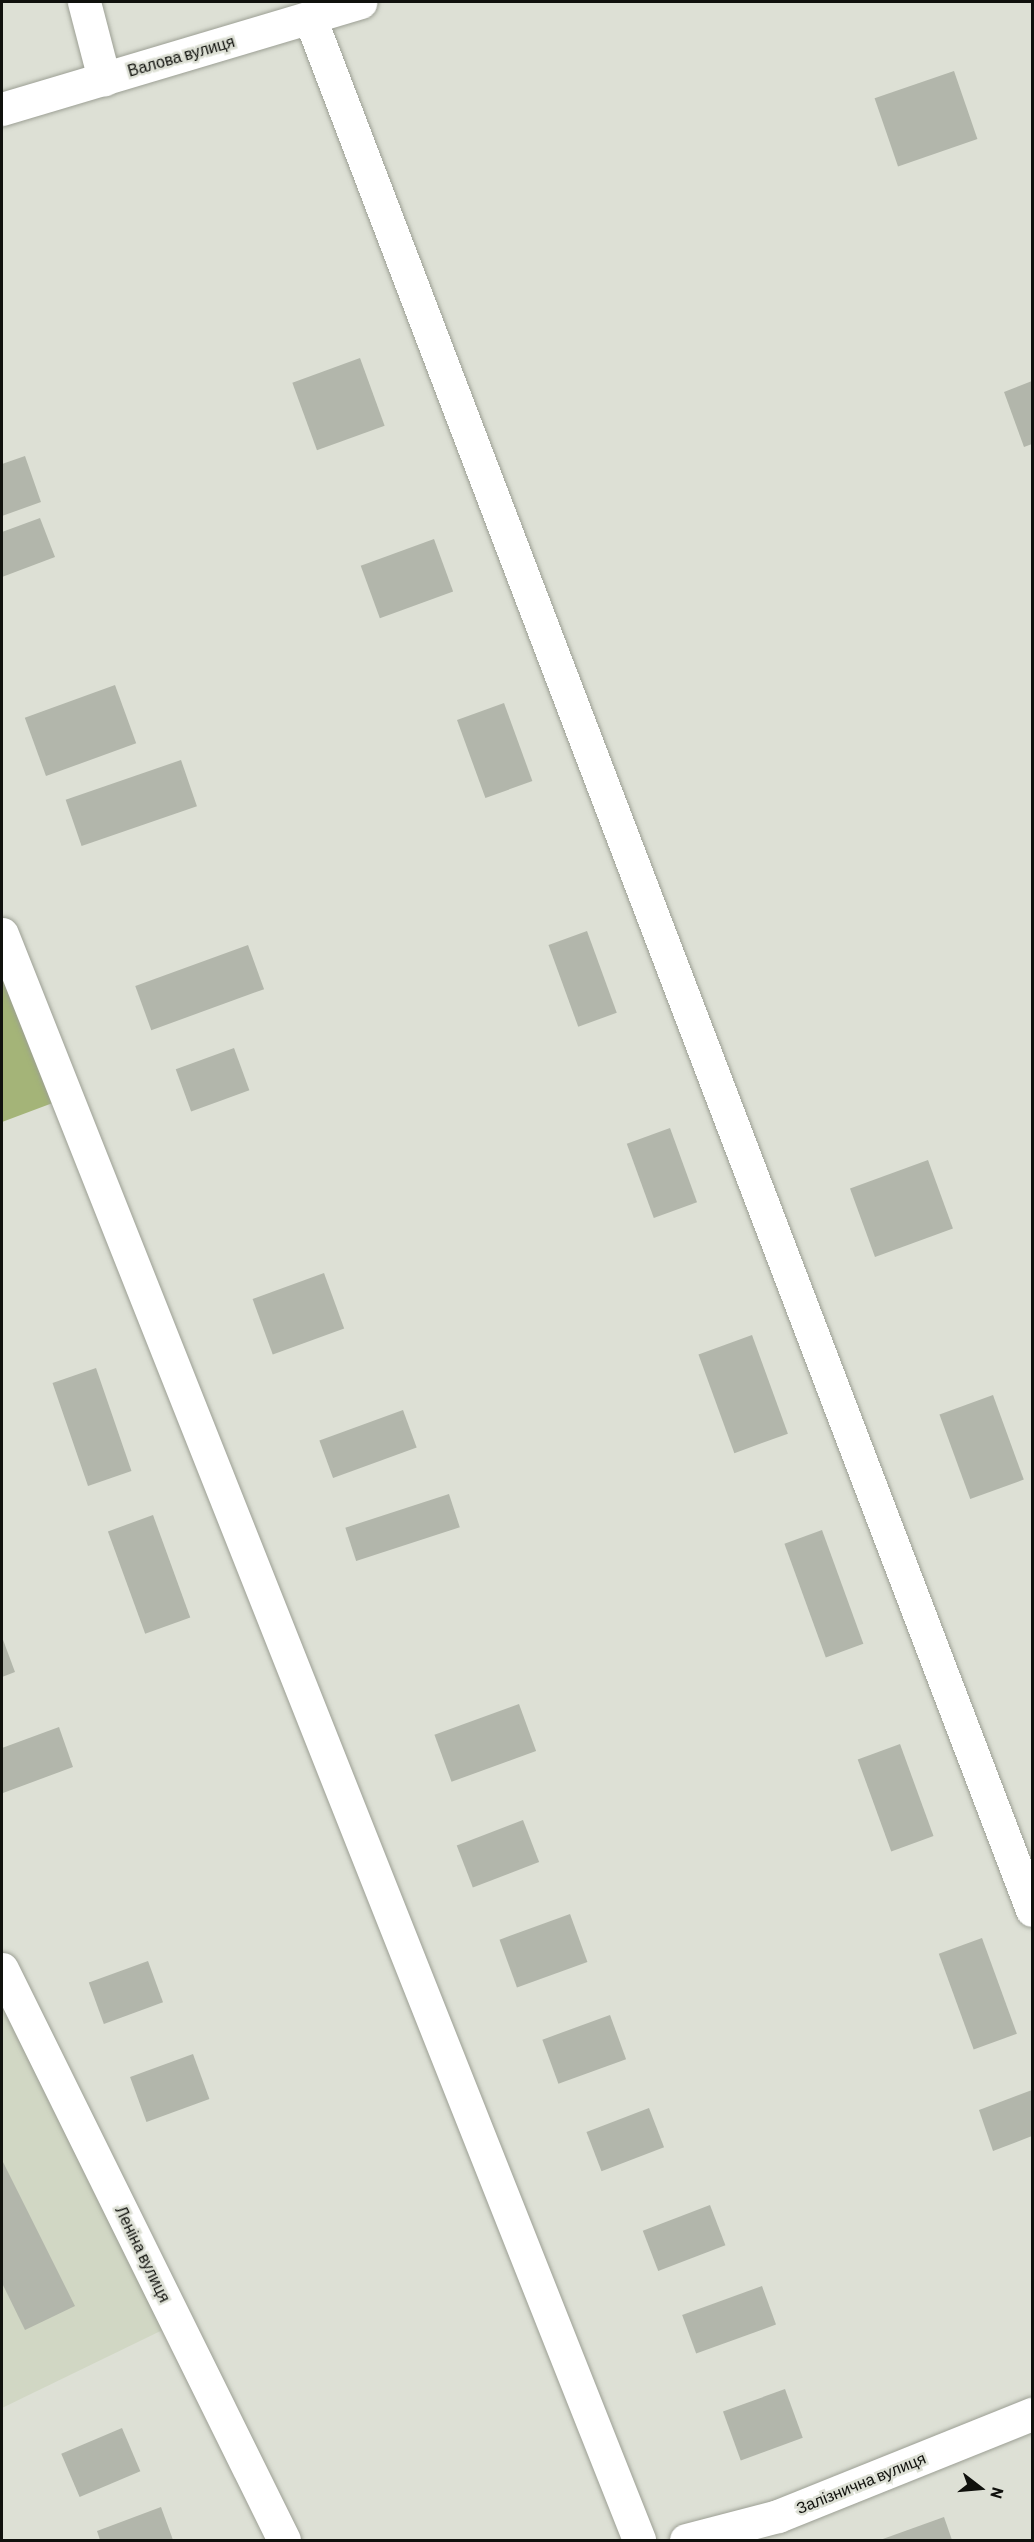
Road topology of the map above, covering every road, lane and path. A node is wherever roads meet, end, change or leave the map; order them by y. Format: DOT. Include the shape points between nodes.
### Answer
graph roads {
  1 [pos="84,2"];
  2 [pos="360,2"];
  3 [pos="310,18"];
  4 [pos="104,79"];
  5 [pos="2,109"];
  6 [pos="2,934"];
  7 [pos="1032,1910"];
  8 [pos="2,1969"];
  9 [pos="1032,2414"];
  10 [pos="284,2541"];
  11 [pos="639,2541"];
  12 [pos="686,2541"];
  1 -- 4 [label="street"];
  2 -- 3 [label="street, Валова вулиця"];
  3 -- 4 [label="street, Валова вулиця"];
  3 -- 7 [label="street"];
  4 -- 5 [label="street, Валова вулиця"];
  6 -- 11 [label="street"];
  8 -- 10 [label="street, Леніна вулиця"];
  9 -- 12 [label="street, Залізнична вулиця" via="778,2516"];
}
